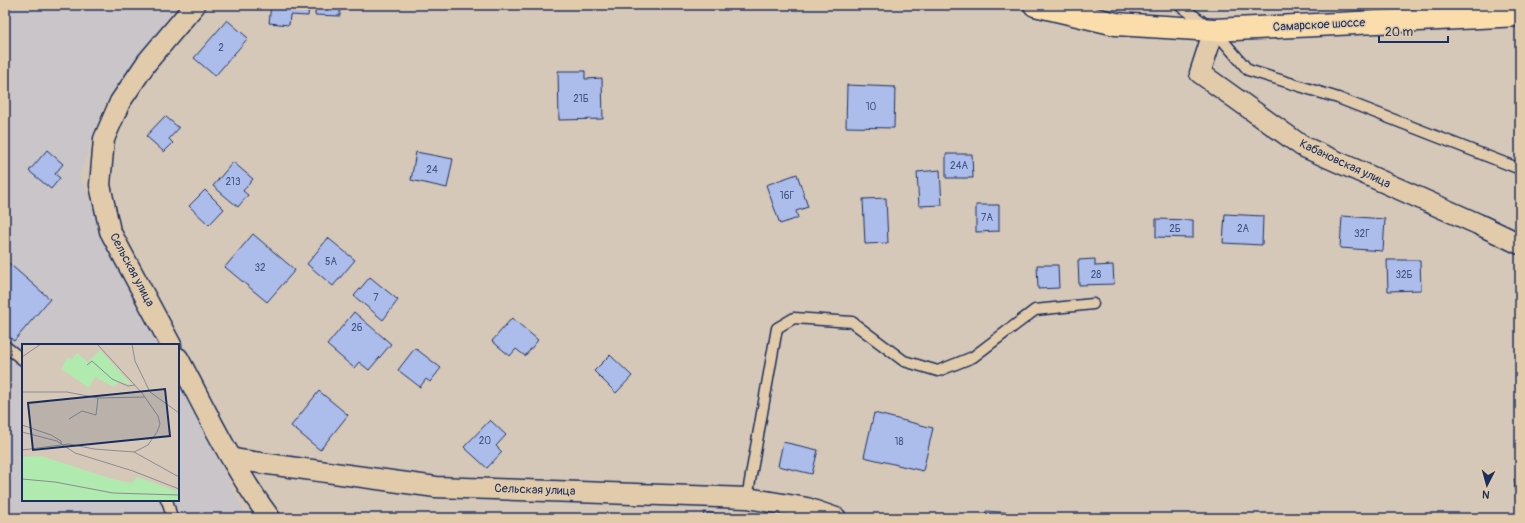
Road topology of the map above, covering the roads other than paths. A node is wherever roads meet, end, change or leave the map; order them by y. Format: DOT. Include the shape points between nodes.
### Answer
graph roads {
  1 [pos="195,5"];
  2 [pos="1035,5"];
  3 [pos="1179,5"];
  4 [pos="1520,15"];
  5 [pos="1214,30"];
  6 [pos="1520,169"];
  7 [pos="1520,244"];
  8 [pos="1093,304"];
  9 [pos="170,344"];
  10 [pos="5,346"];
  11 [pos="22,359"];
  12 [pos="179,360"];
  13 [pos="232,459"];
  14 [pos="747,498"];
  15 [pos="167,501"];
  16 [pos="172,518"];
  17 [pos="270,518"];
  18 [pos="836,518"];
  1 -- 9 [label="street, Сельская улица" via="147,62 120,102 104,139 100,185 110,231"];
  2 -- 5 [label="main road, Самарское шоссе" via="1116,24"];
  3 -- 5 [label="lane"];
  4 -- 5 [label="main road, Самарское шоссе"];
  5 -- 6 [label="lane" via="1248,70 1338,98"];
  5 -- 7 [label="street, Кабановская улица" via="1200,73 1302,146"];
  8 -- 14 [label="lane" via="1035,310 973,357 938,371 904,361 852,322 794,318 777,328"];
  10 -- 11 [label="lane"];
  12 -- 13 [label="street"];
  13 -- 14 [label="street, Сельская улица" via="436,487"];
  13 -- 17 [label="street"];
  14 -- 18 [label="street, Сельская улица" via="807,508"];
  15 -- 16 [label="lane"];
}
